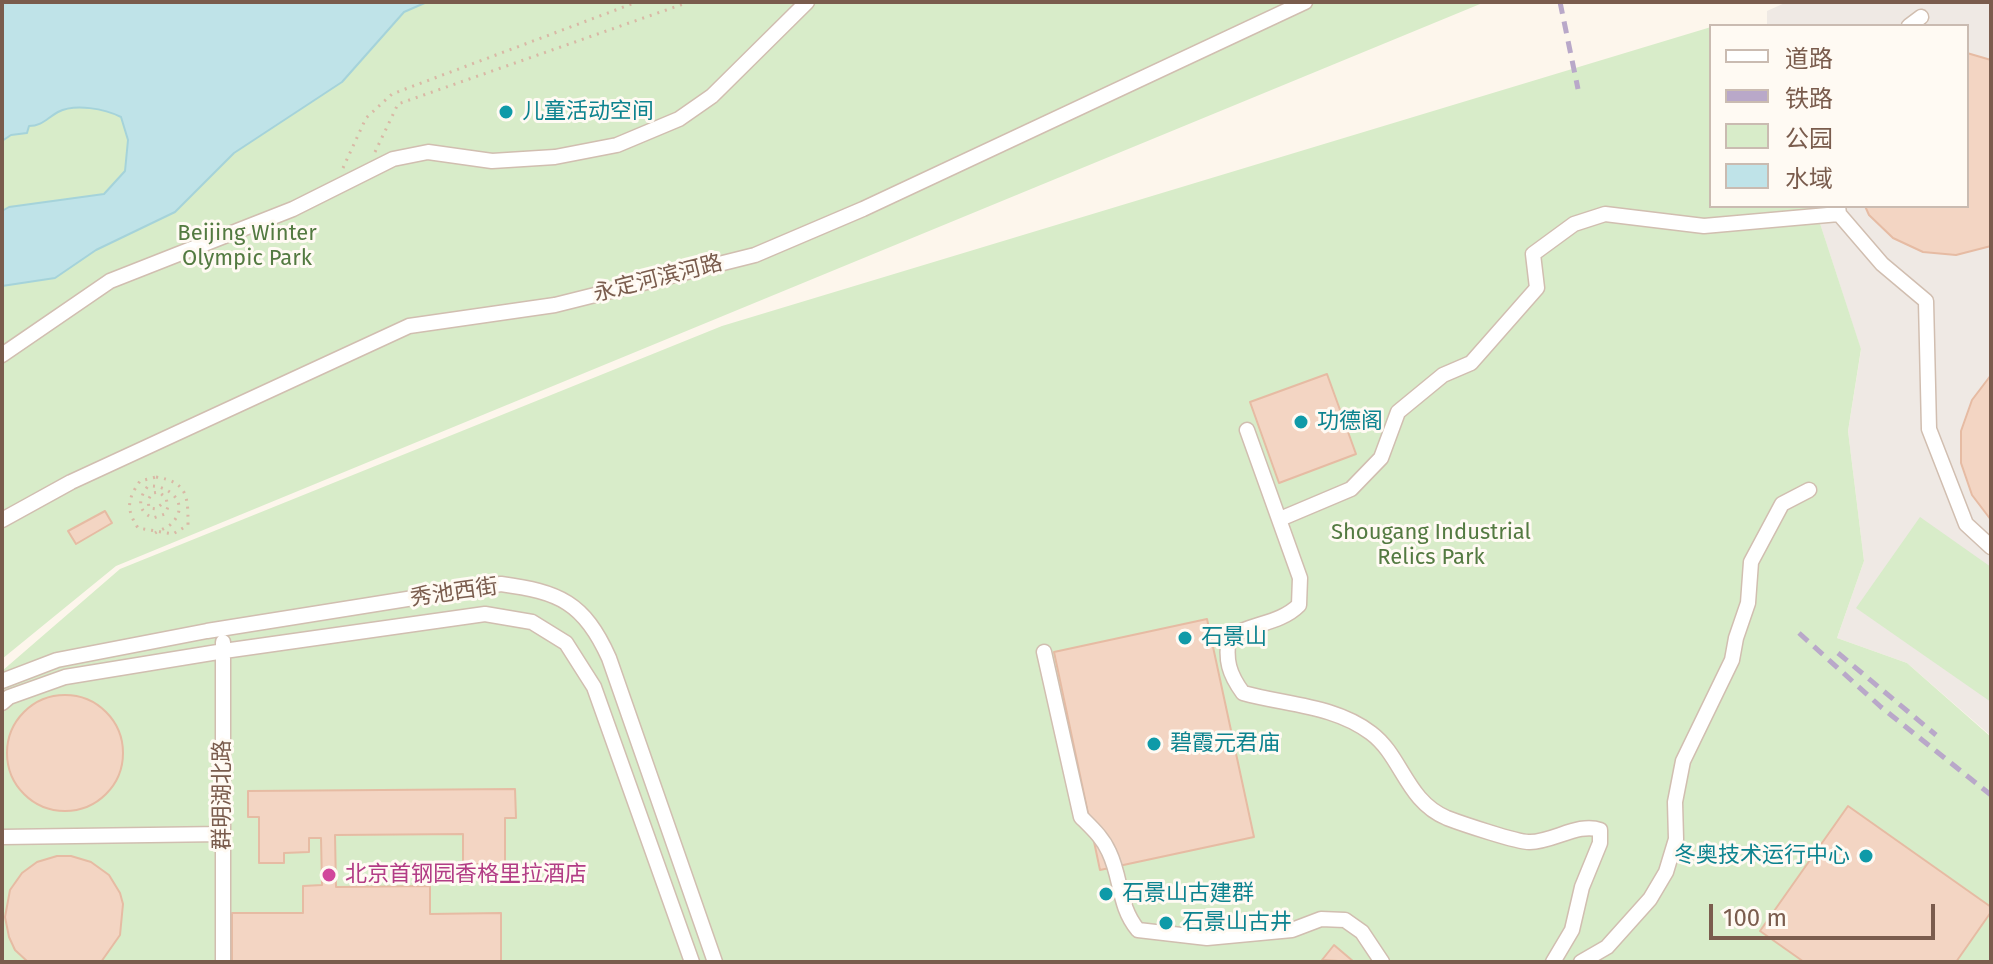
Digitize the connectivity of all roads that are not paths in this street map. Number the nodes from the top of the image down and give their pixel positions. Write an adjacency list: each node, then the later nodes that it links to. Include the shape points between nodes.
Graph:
1 (807, 2): 4 (street, via 712,96 679,119 617,145 555,157 492,161 428,152 393,159 293,209 110,281)
2 (1305, 2): 8 (street, 永定河滨河路, via 755,255 555,305 409,326 71,482)
3 (1839, 210): 7 (street, via 1704,226 1605,214 1574,224 1533,254 1537,288 1471,363 1443,375 1398,412 1381,458 1351,489); 9 (street, via 1882,264 1926,301 1929,429 1966,524)
4 (2, 355)
5 (1247, 430): 7 (street)
6 (1809, 490): 22 (street, via 1782,504 1751,562 1748,603 1732,660 1683,761 1675,802 1676,839 1666,872 1650,899 1607,947)
7 (1280, 519): 21 (street, via 1300,578 1299,605 1287,617 1229,637 1231,677 1243,693 1344,717 1373,734 1409,787 1446,818 1526,843 1590,826 1600,830 1572,930)
8 (2, 520)
9 (1991, 547)
10 (222, 629): 11 (street, 群明湖北路); 13 (street, 秀池西街, via 57,660); 19 (street, 秀池西街, via 501,584 538,589 570,604 597,630 609,658)
11 (224, 651): 14 (street, 秀池西街, via 65,677); 15 (street, 群明湖北路); 18 (street, 秀池西街, via 485,614 532,622 566,643 594,687)
12 (1044, 652): 20 (street, via 1081,817 1110,854 1127,917 1138,930 1207,938 1292,930 1321,919 1345,920 1362,932)
13 (2, 681)
14 (2, 703)
15 (223, 834): 16 (street); 17 (street, 群明湖北路)
16 (2, 837)
17 (223, 962)
18 (692, 962)
19 (715, 962)
20 (1382, 962)
21 (1553, 962)
22 (1581, 962)

